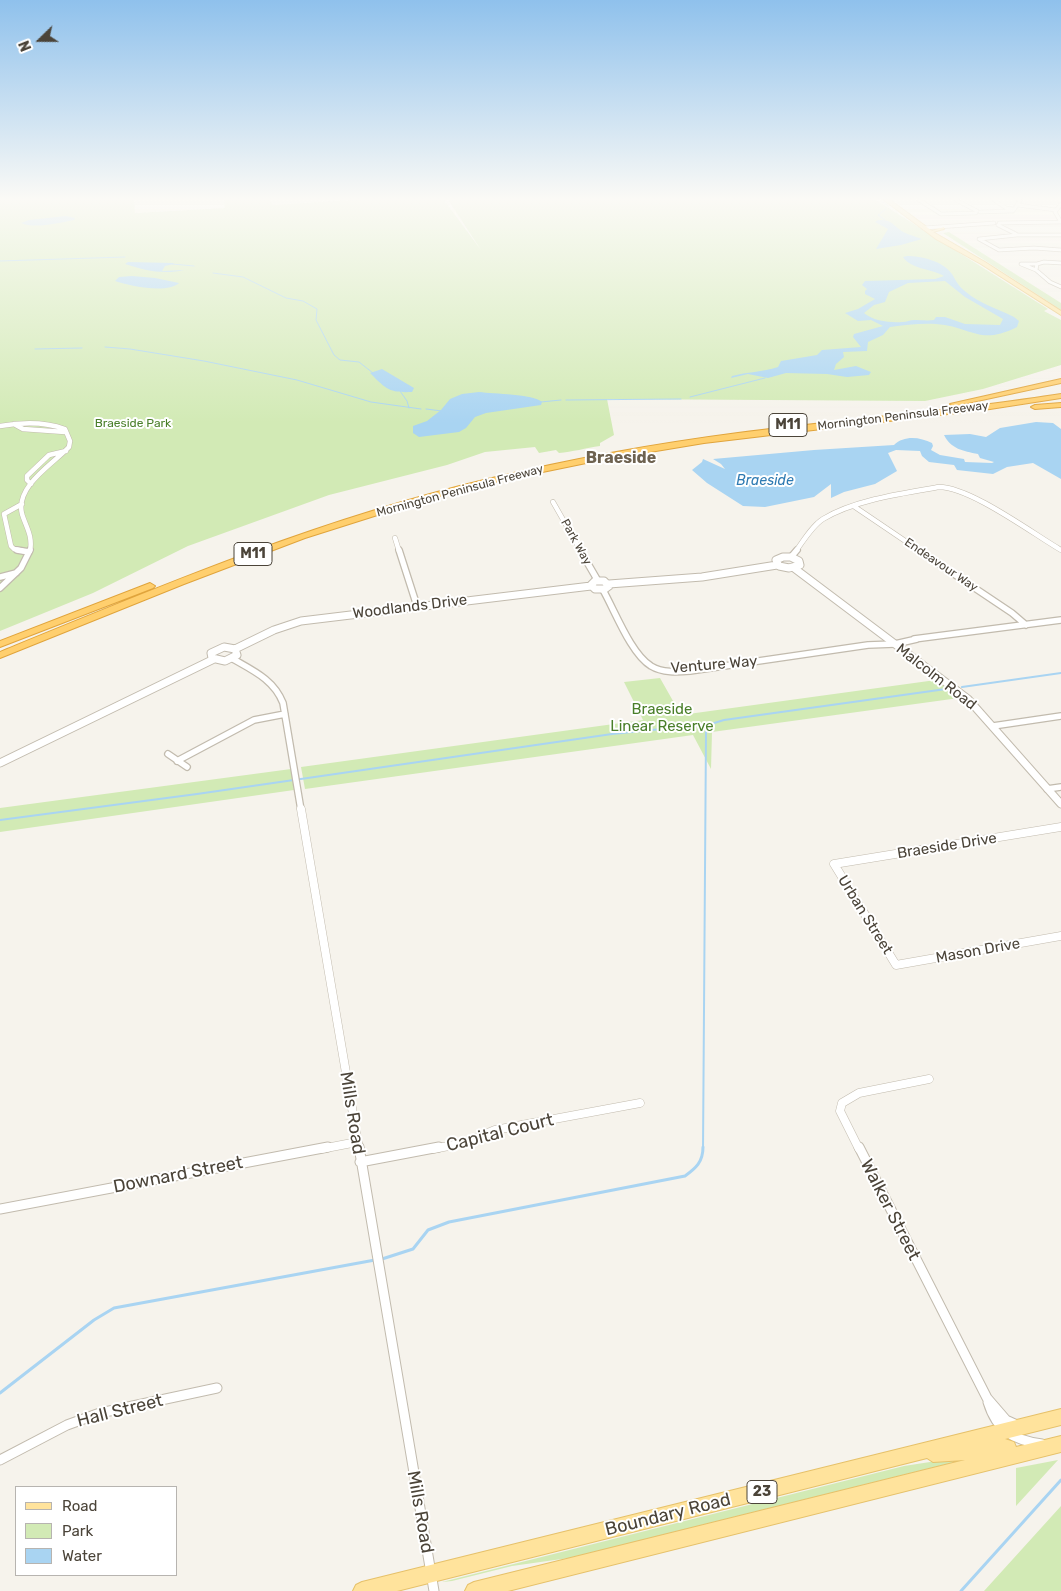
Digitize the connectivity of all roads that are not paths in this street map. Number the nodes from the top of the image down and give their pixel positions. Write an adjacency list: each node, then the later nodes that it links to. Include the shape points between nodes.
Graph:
1 (1000, 274): 4 (main road)
2 (1041, 274): 3 (street)
3 (1061, 287)
4 (1059, 312)
5 (1061, 381): 8 (highway)
6 (1061, 394): 8 (highway, Mornington Peninsula Freeway / M11)
7 (1061, 405): 8 (highway)
8 (923, 413): 11 (highway, Mornington Peninsula Freeway / M11, via 713,439)
9 (0, 426): 10 (street, via 56,425 65,429 70,441)
10 (66, 451): 12 (street); 12 (street, via 49,456 27,476)
11 (515, 473): 20 (highway, Mornington Peninsula Freeway / M11, via 365,509); 37 (highway, Mornington Peninsula Freeway / M11, via 360,517 270,548)
12 (31, 484): 14 (street, via 23,495)
13 (553, 502): 25 (street, Park Way)
14 (22, 504): 18 (street, via 23,520 31,541); 18 (street, via 4,514 11,546)
15 (854, 506): 17 (street, via 929,488 949,487 967,493); 19 (street, via 823,519); 32 (street, Endeavour Way)
16 (395, 538): 30 (street)
17 (1061, 550)
18 (29, 552): 23 (street)
19 (791, 557): 21 (street, via 778,558); 22 (street, via 800,563)
20 (212, 562): 34 (highway); 35 (highway, Mornington Peninsula Freeway / M11)
21 (777, 565): 22 (street); 26 (street, via 685,579)
22 (794, 568): 33 (street, Malcolm Road)
23 (17, 573): 24 (street); 28 (street)
24 (0, 577)
25 (598, 581): 26 (street); 27 (street)
26 (609, 584): 29 (street)
27 (591, 586): 29 (street); 30 (street, Woodlands Drive)
28 (0, 588)
29 (603, 590): 33 (street, Venture Way, via 640,656 652,666 668,671 690,671)
30 (417, 606): 36 (street, Woodlands Drive, via 301,621)
31 (1061, 620): 32 (street, Venture Way)
32 (1026, 625): 33 (street, Venture Way)
33 (893, 642): 42 (street, Malcolm Road, via 963,694)
34 (0, 644)
35 (0, 649)
36 (235, 649): 38 (street, Woodlands Drive, via 216,649 211,653); 39 (street, via 238,652)
37 (0, 656)
38 (214, 659): 39 (street); 45 (street)
39 (234, 659): 40 (street, Mills Road, via 271,681 280,692)
40 (285, 714): 44 (street, via 254,720); 56 (street, Mills Road)
41 (1061, 716): 42 (street)
42 (993, 726): 48 (street, Malcolm Road)
43 (168, 754): 44 (street)
44 (177, 761): 46 (street)
45 (0, 763)
46 (187, 767)
47 (1061, 787): 48 (street)
48 (1048, 789): 49 (street, Malcolm Road)
49 (1061, 804)
50 (1061, 827): 51 (street, Braeside Drive)
51 (834, 864): 53 (street, Urban Street)
52 (1061, 936): 53 (street, Mason Drive)
53 (896, 965)
54 (929, 1080): 60 (street, Walker Street, via 854,1095 842,1103 840,1111)
55 (640, 1103): 57 (street, Capital Court, via 495,1130 464,1143)
56 (357, 1142): 57 (street, Mills Road); 58 (street, Downard Street)
57 (360, 1162): 68 (street, Mills Road)
58 (0, 1209)
59 (217, 1388): 67 (street, Hall Street, via 100,1413 67,1425)
60 (988, 1398): 62 (street, Walker Street, via 1006,1420); 63 (street, Walker Street, via 993,1417)
61 (1061, 1418): 62 (main road, Boundary Road / 23)
62 (1025, 1426): 63 (main road, Boundary Road / 23)
63 (1004, 1432): 64 (street, via 1027,1442); 65 (main road, Boundary Road / 23)
64 (1059, 1444): 66 (main road, Boundary Road / 23)
65 (917, 1454): 66 (main road, via 966,1452 1002,1445 1008,1448); 68 (main road, Boundary Road / 23)
66 (1011, 1456): 71 (main road, Boundary Road / 23)
67 (0, 1460)
68 (431, 1574): 69 (main road, Boundary Road / 23); 70 (street, Mills Road)
69 (362, 1591)
70 (434, 1591)
71 (474, 1591)

